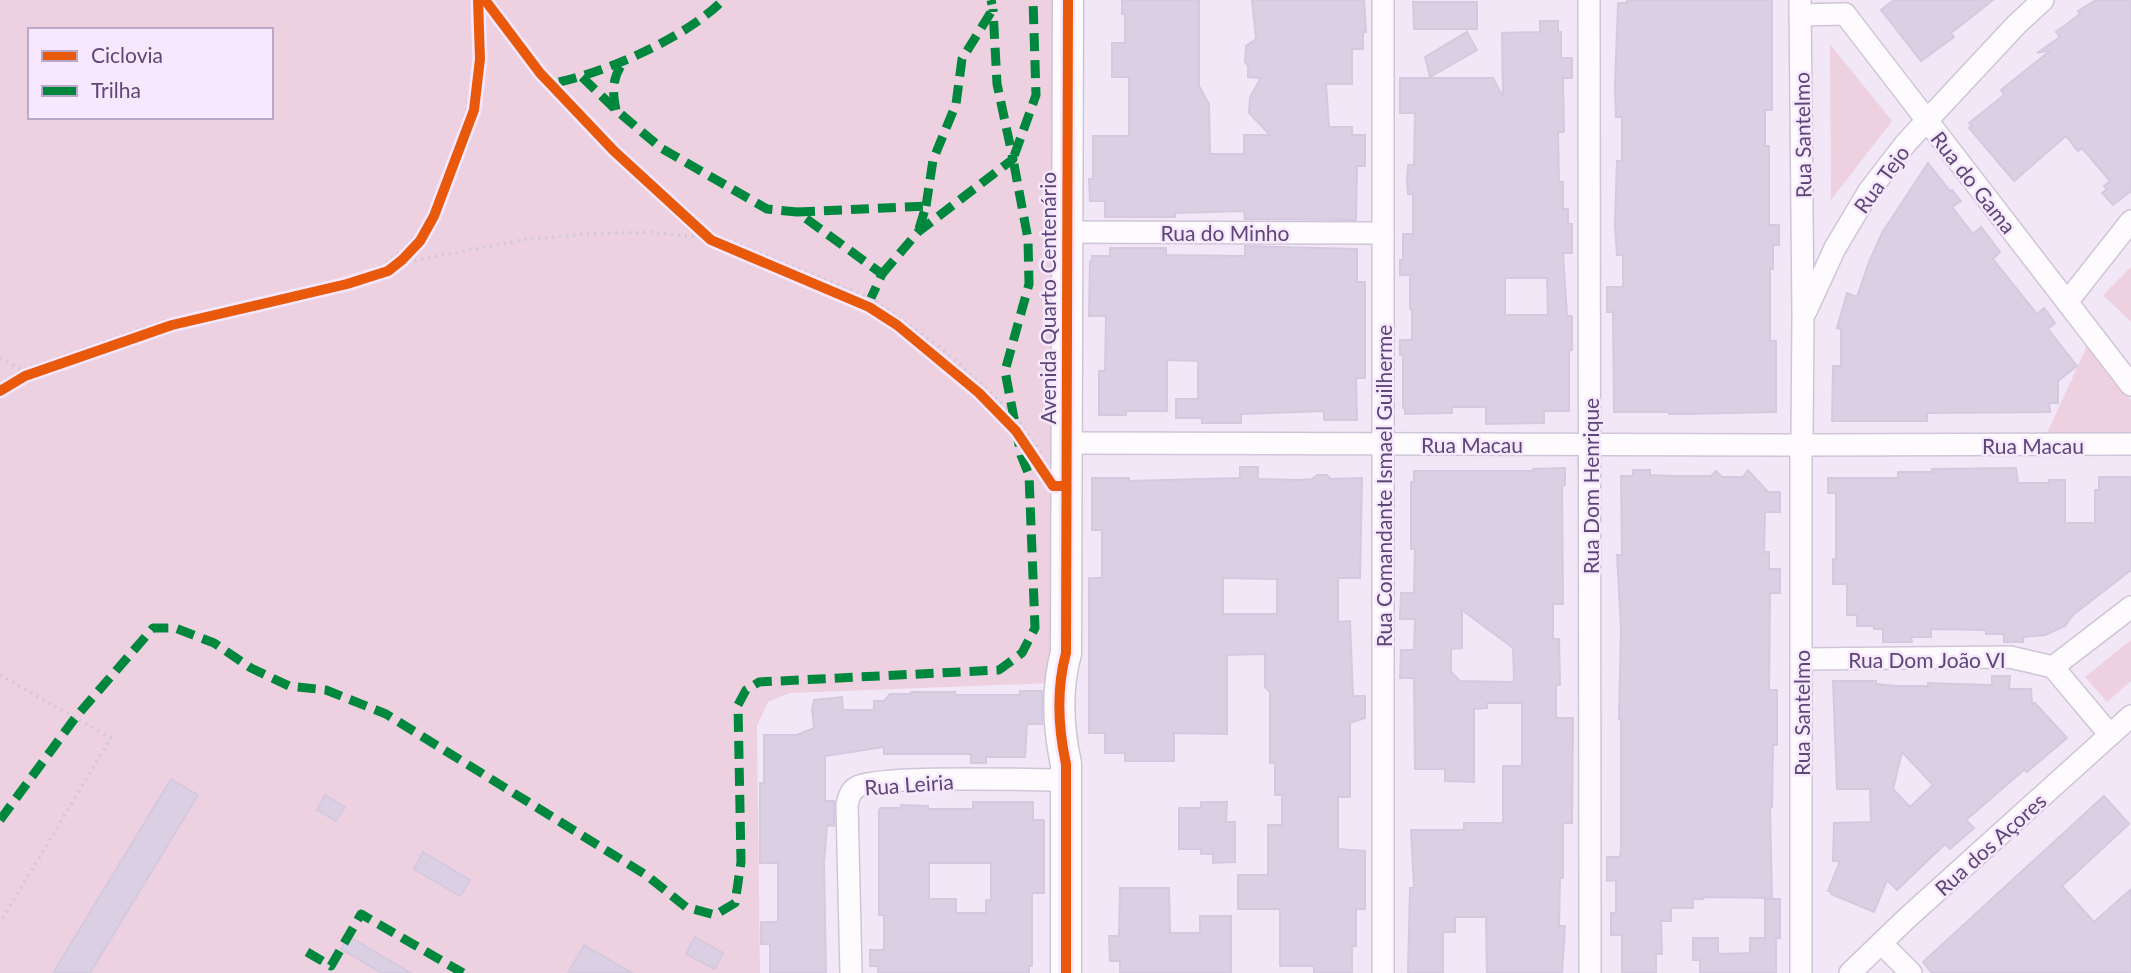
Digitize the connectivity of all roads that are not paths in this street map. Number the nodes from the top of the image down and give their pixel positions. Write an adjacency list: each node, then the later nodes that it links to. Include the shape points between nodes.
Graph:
1 (1068, 0): 9 (street, Avenida Quarto Centenário)
2 (1383, 0): 10 (street, Rua Comandante Ismael Guilherme)
3 (1588, 0): 15 (street, Rua Dom Henrique)
4 (2043, 0): 7 (street, Rua Tejo)
5 (1800, 7): 6 (street, Rua do Gama); 12 (street, Rua Santelmo)
6 (1845, 7): 7 (street, Rua do Gama)
7 (1926, 121): 11 (street, Rua do Gama); 12 (street, Rua Tejo, via 1869,191 1835,248)
8 (2131, 221): 11 (street)
9 (1066, 232): 10 (street, Rua do Minho); 14 (street, Avenida Quarto Centenário)
10 (1383, 233): 17 (street, Rua Comandante Ismael Guilherme)
11 (2067, 302): 13 (street, Rua do Gama)
12 (1804, 316): 18 (street, Rua Santelmo)
13 (2131, 385)
14 (1065, 443): 17 (street, Rua Macau); 24 (street, Avenida Quarto Centenário, via 1066,653 1060,676 1059,723)
15 (1590, 444): 17 (street, Rua Macau); 18 (street, Rua Macau); 29 (street, Rua Dom Henrique)
16 (2131, 444): 18 (street, Rua Macau)
17 (1384, 445): 28 (street, Rua Comandante Ismael Guilherme)
18 (1802, 445): 20 (street, Rua Santelmo)
19 (2131, 607): 21 (street)
20 (1801, 659): 21 (street, Rua Dom João VI, via 2010,657); 30 (street, Rua Santelmo)
21 (2053, 667): 23 (street)
22 (2131, 716): 23 (street, Rua dos Açores)
23 (2110, 735): 25 (street, Rua dos Açores)
24 (1066, 772): 26 (street, Rua Leiria, via 855,787 847,805); 27 (street, Avenida Quarto Centenário)
25 (1881, 943): 31 (street, Rua dos Açores); 32 (street)
26 (851, 973)
27 (1066, 973)
28 (1383, 973)
29 (1590, 973)
30 (1801, 973)
31 (1850, 973)
32 (1910, 973)

